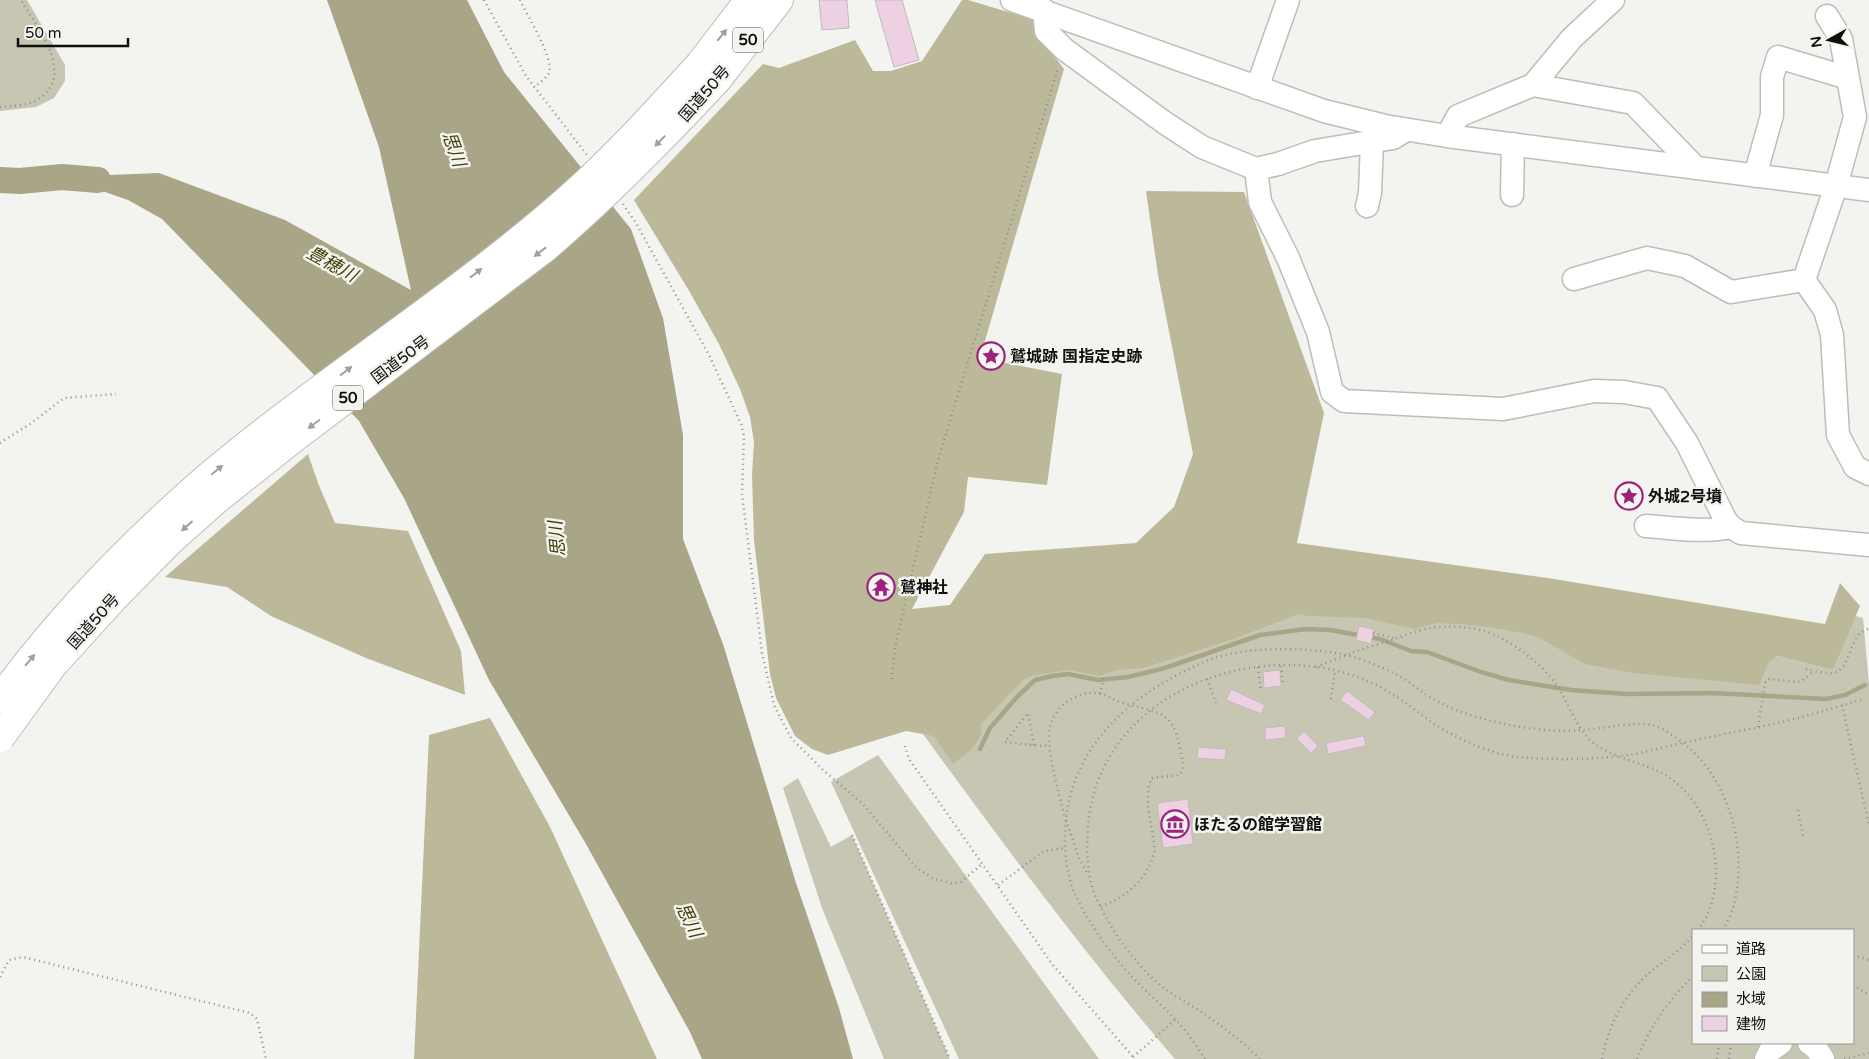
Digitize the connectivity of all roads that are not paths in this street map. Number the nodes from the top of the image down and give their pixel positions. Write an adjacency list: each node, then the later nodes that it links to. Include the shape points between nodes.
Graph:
1 (749, 0): 8 (highway, 国道50号 / 50, one-way to 1)
2 (779, 0): 8 (highway, 国道50号 / 50)
3 (1012, 0): 6 (street)
4 (1288, 0): 11 (street)
5 (1613, 0): 10 (street, via 1572,38)
6 (1044, 10): 11 (street); 17 (street, via 1046,31 1064,49 1202,147)
7 (1828, 16): 9 (street, via 1840,39)
8 (708, 72): 29 (highway, 国道50号 / 50, one-way to 8, bridge, via 68,614 157,522 261,435 440,301 567,200 627,142); 30 (highway, 国道50号 / 50, one-way to 30, bridge, via 643,158 580,218 461,313 294,438 171,540 53,664)
9 (1848, 78): 18 (street, via 1778,57 1772,77 1772,115); 19 (street, via 1855,117)
10 (1533, 85): 13 (street, via 1458,116); 16 (street, via 1633,103)
11 (1257, 88): 12 (street, via 1324,111)
12 (1406, 130): 13 (street); 14 (street, via 1393,138)
13 (1447, 136): 15 (street)
14 (1372, 142): 17 (street, via 1315,151); 22 (street)
15 (1513, 144): 16 (street); 21 (street)
16 (1696, 168): 18 (street)
17 (1256, 169): 27 (street, via 1260,202 1288,258 1318,332 1332,392 1344,401 1503,409 1594,391 1657,398 1688,443)
18 (1754, 176): 19 (street)
19 (1836, 186): 20 (street); 24 (street)
20 (1869, 190)
21 (1512, 195)
22 (1367, 206)
23 (1574, 279): 24 (street, via 1648,258 1685,266 1731,292)
24 (1804, 280): 25 (street, via 1825,310 1832,335 1838,434 1855,467)
25 (1869, 474)
26 (1646, 526): 27 (street)
27 (1731, 528): 28 (street, via 1741,533)
28 (1869, 544)
29 (0, 699)
30 (0, 738)
31 (1780, 1044): 33 (street)
32 (1810, 1044): 34 (street)
33 (1766, 1059)
34 (1823, 1059)

